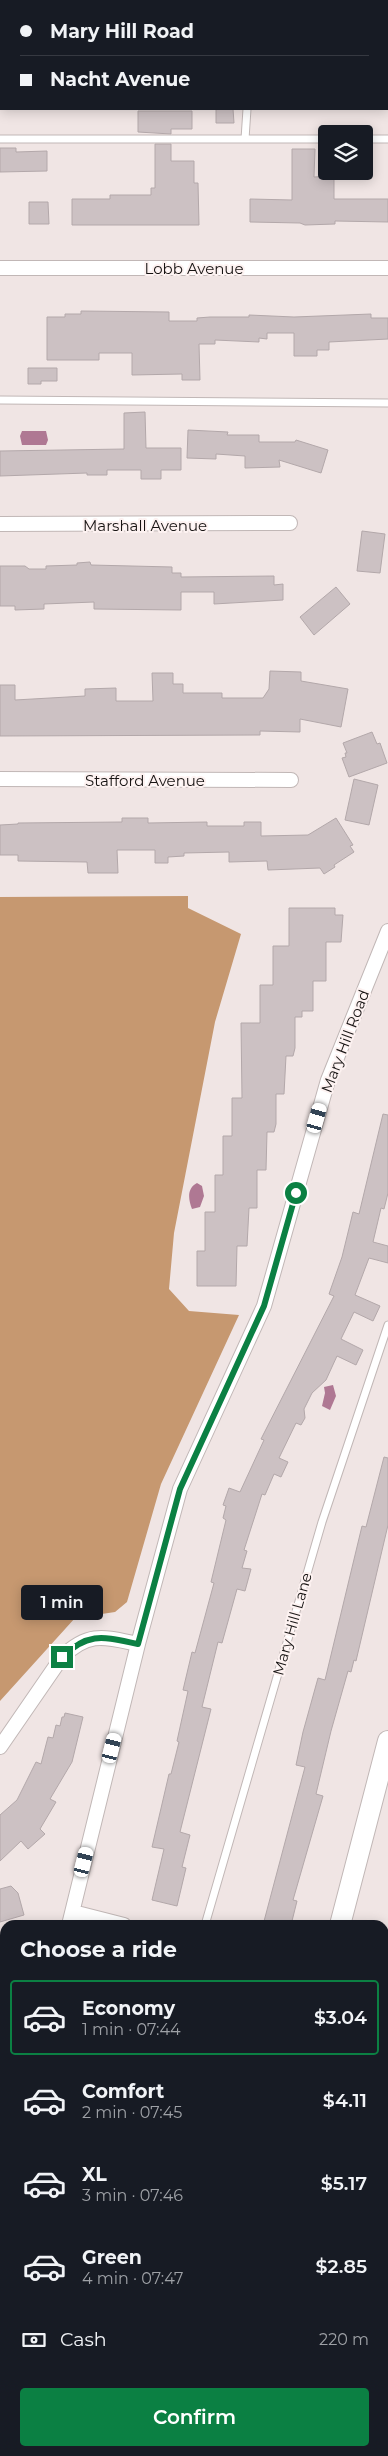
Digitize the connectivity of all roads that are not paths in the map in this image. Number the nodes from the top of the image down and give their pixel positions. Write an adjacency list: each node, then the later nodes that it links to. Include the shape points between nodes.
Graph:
1 (247, 110): 3 (lane)
2 (0, 139): 3 (lane)
3 (245, 139): 4 (lane)
4 (318, 139)
5 (373, 139): 6 (lane)
6 (388, 139)
7 (0, 268): 8 (street, Lobb Avenue)
8 (388, 268)
9 (0, 400): 10 (lane)
10 (388, 403)
11 (290, 523): 12 (street, Marshall Avenue)
12 (0, 524)
13 (0, 779): 14 (street, Stafford Avenue)
14 (291, 780)
15 (388, 931): 17 (street, Mary Hill Road, via 328,1080 264,1306 180,1489)
16 (388, 1325): 22 (lane, Mary Hill Lane, via 322,1522)
17 (138, 1644): 19 (street, via 96,1637 73,1646); 20 (street, Mary Hill Road)
18 (388, 1741): 23 (street)
19 (0, 1747)
20 (70, 1918): 21 (street)
21 (85, 1920)
22 (206, 1920)
23 (341, 1920)

